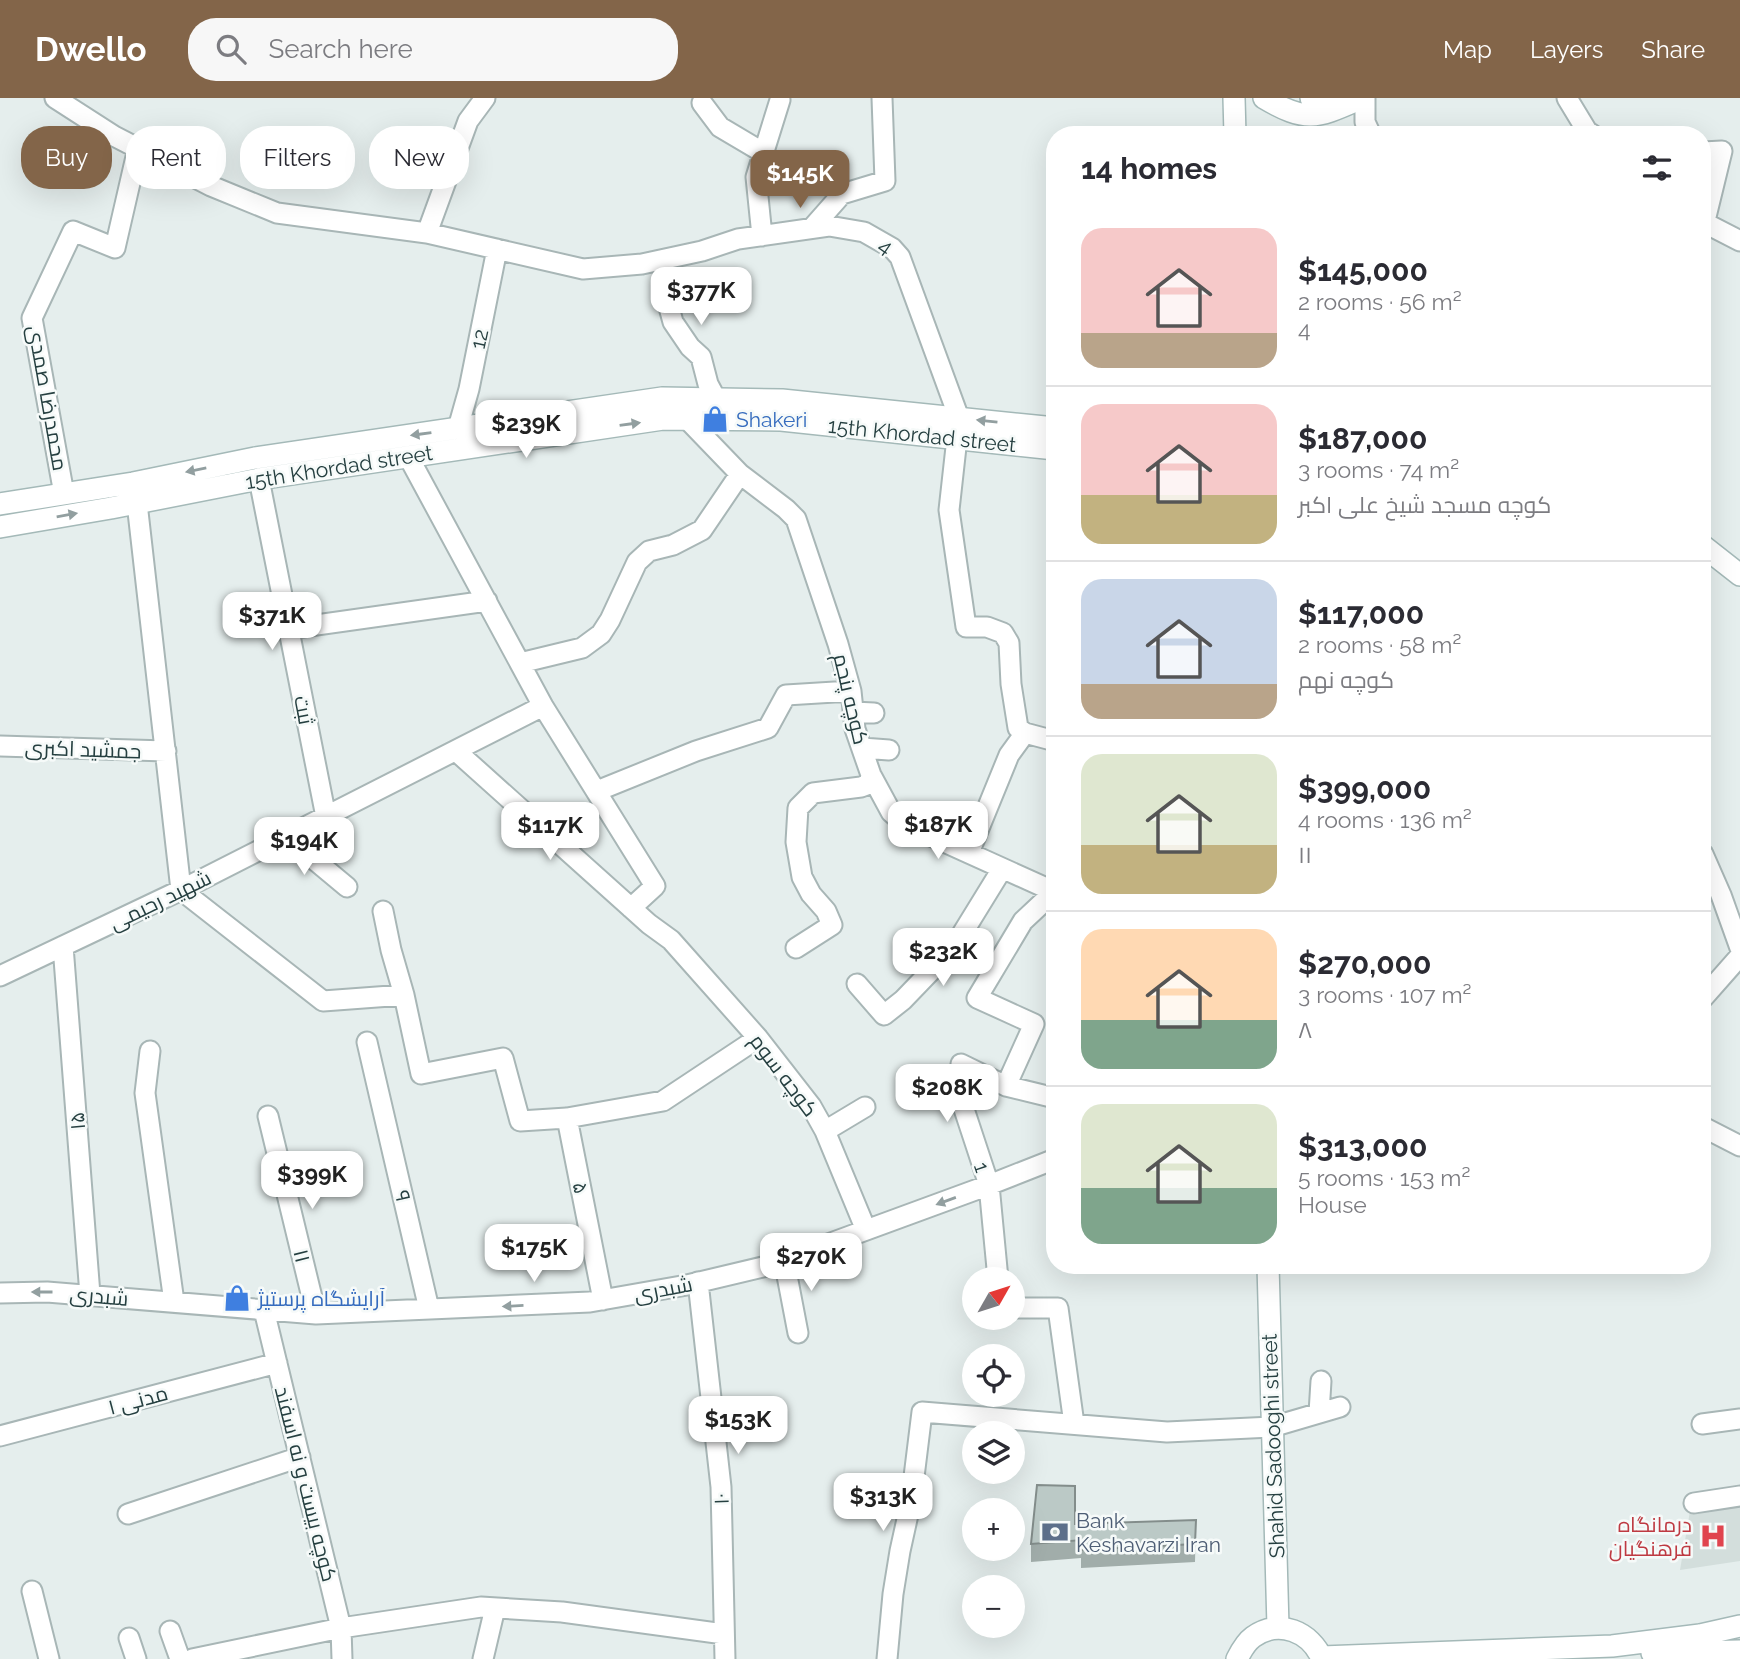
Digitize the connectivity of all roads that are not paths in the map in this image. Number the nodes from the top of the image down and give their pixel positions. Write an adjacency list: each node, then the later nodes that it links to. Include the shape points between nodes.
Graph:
1 (55, 98): 15 (street, 4)
2 (485, 98): 23 (street, via 468,121)
3 (882, 98): 21 (street, via 885,181 842,194)
4 (1234, 98): 12 (main road)
5 (1264, 98): 8 (main road, via 1304,116 1326,114)
6 (1311, 98): 7 (main road)
7 (1343, 98)
8 (1364, 98): 13 (street)
9 (1567, 98): 14 (street)
10 (780, 100): 17 (street)
11 (702, 103): 17 (street, via 720,127)
12 (1235, 126)
13 (1367, 126)
14 (1584, 126)
15 (126, 142)
16 (1711, 152): 20 (street, via 1722,151)
17 (764, 153): 24 (street, via 756,177)
18 (129, 189): 37 (street, محمدرضا صمدی, via 115,248 73,230 32,318)
19 (218, 189): 23 (street, 4, via 277,213)
20 (1711, 197)
21 (812, 229): 24 (street, 4); 31 (street, 4, via 829,226 864,232 900,257)
22 (1711, 229): 25 (street)
23 (427, 233): 26 (street, 4)
24 (762, 236): 27 (street, 4)
25 (1740, 241)
26 (498, 249): 27 (street, 4, via 583,269); 30 (street, 12)
27 (667, 259): 28 (street, via 667,300 673,322 701,357)
28 (716, 399): 30 (main road, 15th Khordad street, via 662,398); 31 (main road, 15th Khordad street, via 782,400)
29 (687, 419): 31 (main road, 15th Khordad street); 34 (main road, 15th Khordad street, one-way to 29); 35 (street, کوچه پنجم)
30 (458, 428): 37 (main road, 15th Khordad street, one-way to 37, via 255,458)
31 (958, 428): 32 (main road, 15th Khordad street, one-way to 31); 33 (main road, 15th Khordad street); 52 (street, via 949,510 966,627 987,627 1003,633 1009,643 1018,728)
32 (1046, 428)
33 (1046, 447)
34 (408, 456): 36 (main road, 15th Khordad street); 45 (street)
35 (740, 474): 47 (street, via 702,530 649,551 638,562 601,634 582,648); 48 (street, کوچه پنجم, via 796,519)
36 (259, 478): 38 (main road, 15th Khordad street); 46 (street, ثبت)
37 (64, 494): 39 (main road, 15th Khordad street)
38 (137, 503): 40 (main road, 15th Khordad street, one-way to 38); 57 (street)
39 (0, 504)
40 (0, 527)
41 (1711, 536): 43 (main road)
42 (1711, 552): 44 (main road)
43 (1740, 558)
44 (1740, 575)
45 (487, 601): 46 (street); 47 (street)
46 (288, 629): 61 (street, ثبت)
47 (520, 663): 49 (street)
48 (851, 691): 50 (street, کوچه پنجم); 60 (street, via 786,695 768,727)
49 (543, 706): 58 (street, شهید رحیمی); 60 (street)
50 (853, 712): 51 (street); 55 (street, کوچه پنجم)
51 (874, 713)
52 (1025, 733): 53 (street); 63 (street, via 1009,755)
53 (1046, 739)
54 (0, 746): 57 (street, جمشید اکبری)
55 (862, 748): 56 (street); 59 (street, کوچه پنجم)
56 (890, 750)
57 (166, 751): 68 (street)
58 (456, 751): 61 (street, شهید رحیمی); 70 (street, کوچه سوم)
59 (871, 775): 63 (street, کوچه پنجم, via 899,819); 73 (street, via 869,784 861,787 813,793 798,808 796,842 802,877 832,925)
60 (597, 791): 70 (street, via 655,886)
61 (326, 817): 62 (street, شهید رحیمی)
62 (287, 837): 66 (street); 68 (street, شهید رحیمی)
63 (969, 853): 64 (street, کوچه پنجم)
64 (1002, 869): 67 (street, کوچه پنجم); 77 (street, via 954,947 904,1000 884,1014)
65 (1711, 872): 74 (street)
66 (347, 887)
67 (1046, 888)
68 (181, 890): 72 (street, شهید رحیمی); 79 (street, via 323,1001)
69 (1046, 900): 85 (street, via 1023,920 978,998 1034,1024)
70 (631, 908): 80 (street, کوچه سوم, via 671,940)
71 (383, 911): 79 (street)
72 (63, 946): 76 (street, شهید رحیمی); 101 (street, ۱۵)
73 (796, 948)
74 (1740, 948)
75 (1740, 956): 78 (street)
76 (0, 976)
77 (857, 984)
78 (1711, 989)
79 (404, 995): 89 (street, via 421,1074 503,1058 520,1121)
80 (758, 1038): 89 (street, via 663,1101); 90 (street, کوچه سوم)
81 (367, 1042): 105 (street, ۹)
82 (150, 1051): 103 (street, via 145,1093)
83 (961, 1064): 84 (street)
84 (984, 1076): 85 (street); 94 (street, 1, via 962,1103)
85 (1006, 1086): 86 (street)
86 (1046, 1096)
87 (865, 1107): 90 (street)
88 (268, 1116): 107 (street, ۱۱)
89 (567, 1118): 102 (street, ۵)
90 (825, 1131): 95 (street, کوچه سوم)
91 (1711, 1131): 92 (street)
92 (1740, 1146)
93 (1046, 1163): 94 (street, شبدری)
94 (989, 1185): 95 (street, شبدری, one-way to 95); 97 (street)
95 (866, 1230): 96 (street, شبدری)
96 (784, 1260): 99 (street, شبدری); 108 (street)
97 (997, 1267)
98 (1268, 1274): 116 (main road, Shahid Sadooghi street)
99 (698, 1282): 102 (street, شبدری); 128 (street, ۱۰, via 721,1487)
100 (0, 1293): 101 (street, شبدری, one-way to 100)
101 (90, 1296): 103 (street, شبدری)
102 (603, 1300): 105 (street, شبدری, one-way to 105)
103 (174, 1303): 106 (street, شبدری)
104 (1026, 1308): 114 (street, via 1058,1308)
105 (429, 1309): 107 (street, شبدری)
106 (264, 1310): 107 (street, شبدری); 109 (street, کوچه بیست و نه اسفند)
107 (316, 1314)
108 (798, 1333)
109 (277, 1363): 117 (street, مدنی ۱); 118 (street, کوچه بیست و نه اسفند)
110 (1321, 1381): 112 (street)
111 (1340, 1407): 112 (street)
112 (1319, 1413): 116 (street)
113 (1740, 1419): 115 (street)
114 (1074, 1424): 116 (street, via 1167,1432); 140 (street, via 922,1412)
115 (1702, 1424)
116 (1272, 1427): 125 (main road, Shahid Sadooghi street)
117 (0, 1436)
118 (300, 1457): 121 (street); 126 (street, کوچه بیست و نه اسفند)
119 (1740, 1496): 120 (street)
120 (1694, 1503)
121 (128, 1514)
122 (32, 1591): 133 (street)
123 (495, 1608): 126 (street); 128 (street, via 562,1612); 138 (street)
124 (1740, 1626): 132 (main road, via 1612,1646)
125 (1278, 1627): 132 (main road, via 1305,1636); 141 (main road, via 1252,1637)
126 (341, 1628): 136 (street); 137 (street, کوچه بیست و نه اسفند)
127 (170, 1631): 135 (street)
128 (724, 1634): 139 (street, ۱۰)
129 (129, 1638): 134 (street)
130 (1740, 1651): 131 (main road)
131 (1673, 1656): 142 (main road)
132 (1322, 1658)
133 (49, 1659)
134 (136, 1659)
135 (180, 1659)
136 (192, 1659)
137 (342, 1659)
138 (482, 1659)
139 (725, 1659)
140 (887, 1659)
141 (1237, 1659)
142 (1563, 1659)

